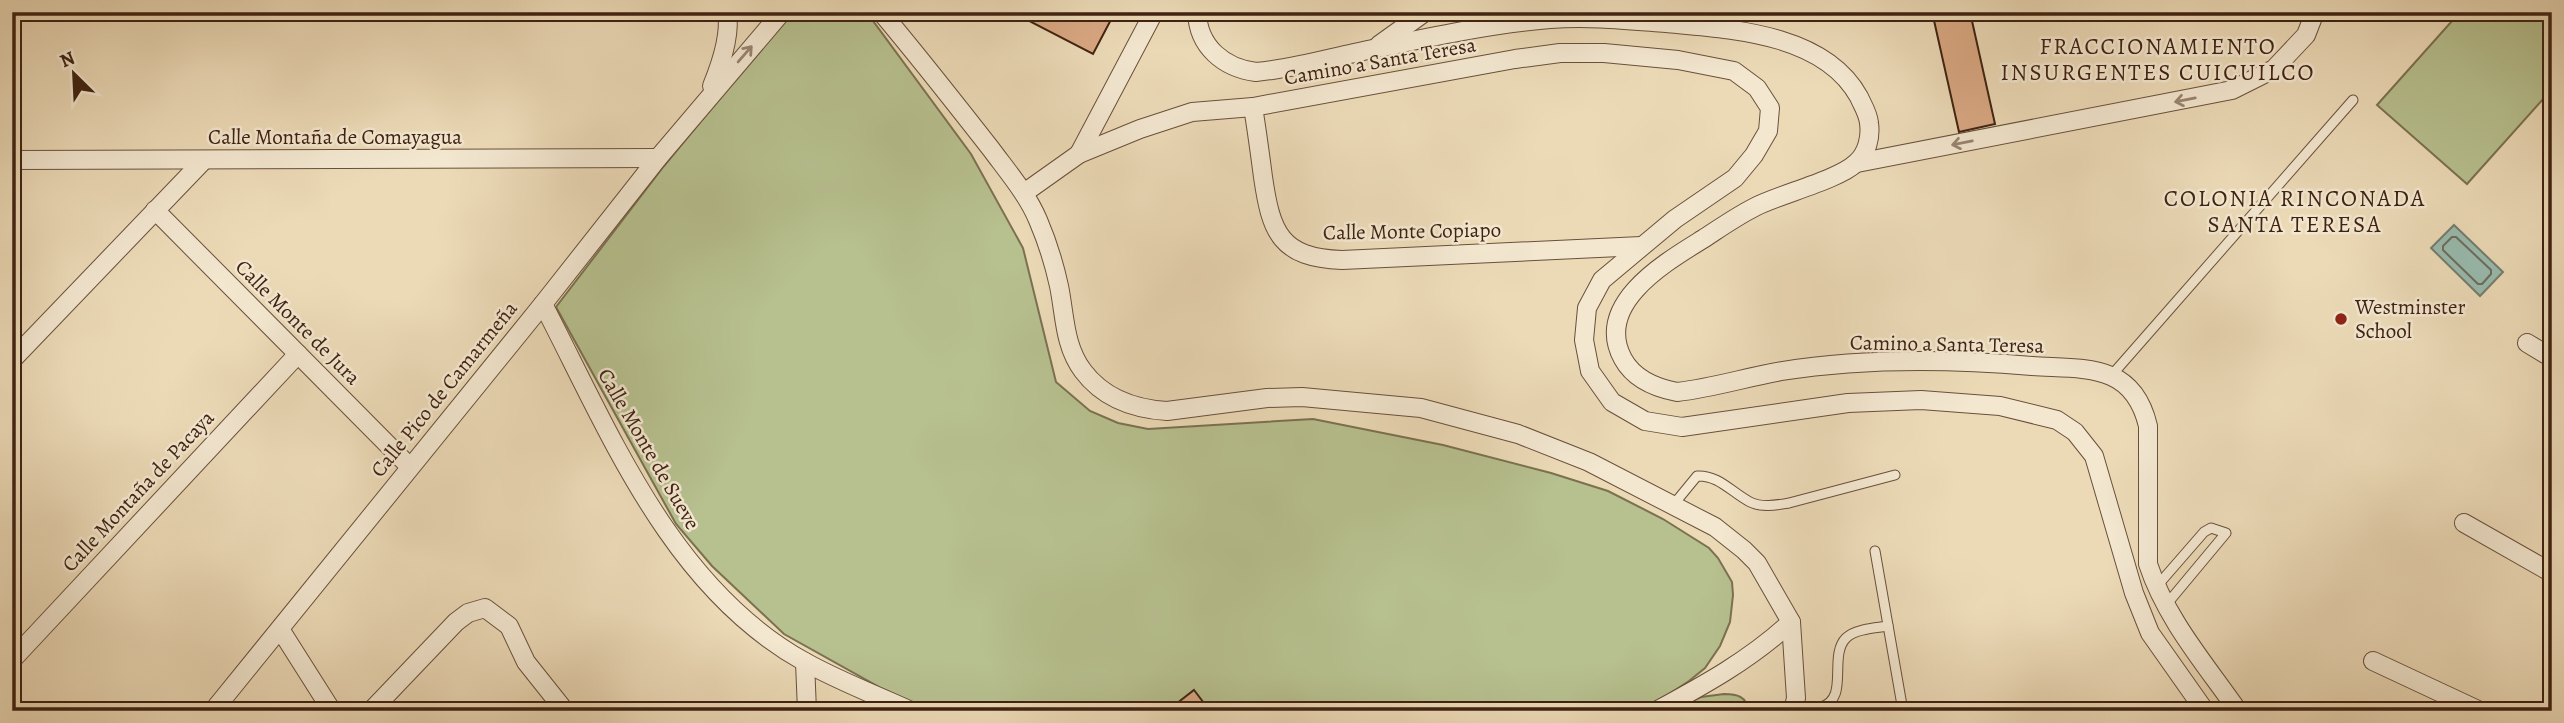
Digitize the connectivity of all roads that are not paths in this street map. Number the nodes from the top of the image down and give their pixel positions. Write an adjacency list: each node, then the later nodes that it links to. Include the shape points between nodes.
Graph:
1 (727, 12): 9 (street, Calle Pico de Camarmeña, via 724,48)
2 (782, 12): 9 (street, Calle Pico de Camarmeña, one-way to 2)
3 (881, 12): 17 (street)
4 (1154, 12): 12 (street, Camino a Santa Teresa)
5 (1197, 12): 8 (street, Camino a Santa Teresa, via 1200,31 1213,53 1244,71 1268,71)
6 (1425, 12): 8 (street)
7 (2315, 12): 16 (street, one-way to 16, via 2306,35 2274,69 2232,90)
8 (1373, 49): 16 (street, Camino a Santa Teresa, via 1523,22 1577,18 1734,30 1775,38 1811,53 1843,75 1855,91 1870,125 1868,143)
9 (709, 96): 13 (street, Calle Pico de Camarmeña)
10 (2353, 100): 25 (lane)
11 (1253, 107): 12 (street, Camino a Santa Teresa, via 1192,112); 19 (street, Calle Monte Copiapo, via 1271,221 1284,240 1304,253 1342,260); 19 (street, Camino a Santa Teresa, via 1560,53 1678,60 1734,71 1757,88 1770,108 1768,131 1735,177)
12 (1079, 154): 17 (street, Camino a Santa Teresa)
13 (658, 158): 15 (street, Calle Montaña de Comayagua); 20 (street, Calle Pico de Camarmeña)
14 (12, 160): 15 (street, Calle Montaña de Comayagua)
15 (203, 161): 18 (street)
16 (1857, 163): 25 (street, Camino a Santa Teresa, via 1753,207 1635,289 1617,323 1618,347 1629,369 1662,389 1677,392 1783,371 1877,362 1996,363)
17 (1024, 193): 28 (street, via 1051,252 1075,358 1090,379 1123,403 1167,411 1302,397 1421,408 1518,434 1589,462)
18 (155, 210): 22 (street, Calle Monte de Jura); 24 (street)
19 (1642, 246): 49 (street, Camino a Santa Teresa, via 1602,280 1587,308 1584,341 1590,371 1612,402 1645,421 1682,427 1848,403 1921,400 2000,406 2057,420 2075,432 2094,456 2150,633)
20 (543, 304): 26 (street, Calle Pico de Camarmeña); 39 (street, Calle Monte de Sueve, via 665,531 723,598)
21 (2527, 343): 23 (street)
22 (298, 354): 26 (street, Calle Monte de Jura); 37 (street, Calle Montaña de Pacaya)
23 (2552, 358)
24 (12, 360)
25 (2111, 376): 32 (street, via 2133,393 2148,426 2148,565)
26 (410, 467): 36 (street, Calle Pico de Camarmeña)
27 (1895, 475): 28 (lane, via 1771,506 1752,503 1711,475 1697,476)
28 (1674, 504): 34 (street, via 1744,550)
29 (2464, 523): 31 (street)
30 (1875, 551): 35 (lane)
31 (2552, 573)
32 (2156, 587): 33 (street); 33 (lane, via 2204,532 2211,528 2226,533)
33 (2166, 605): 50 (street)
34 (1791, 622): 40 (street, via 1796,698); 47 (street, via 1730,670)
35 (1888, 626): 40 (lane, via 1846,638 1840,648 1836,694 1830,702); 48 (lane)
36 (280, 629): 41 (street, Calle Pico de Camarmeña); 42 (street)
37 (12, 660)
38 (2373, 661): 51 (street)
39 (805, 662): 45 (street); 46 (street, Calle Monte de Sueve)
40 (1792, 709)
41 (213, 711)
42 (332, 711)
43 (371, 711): 44 (street, via 456,622 485,608 509,626 526,662)
44 (565, 711)
45 (807, 711)
46 (911, 711)
47 (1656, 711)
48 (1903, 711)
49 (2205, 711)
50 (2238, 711)
51 (2480, 711)

